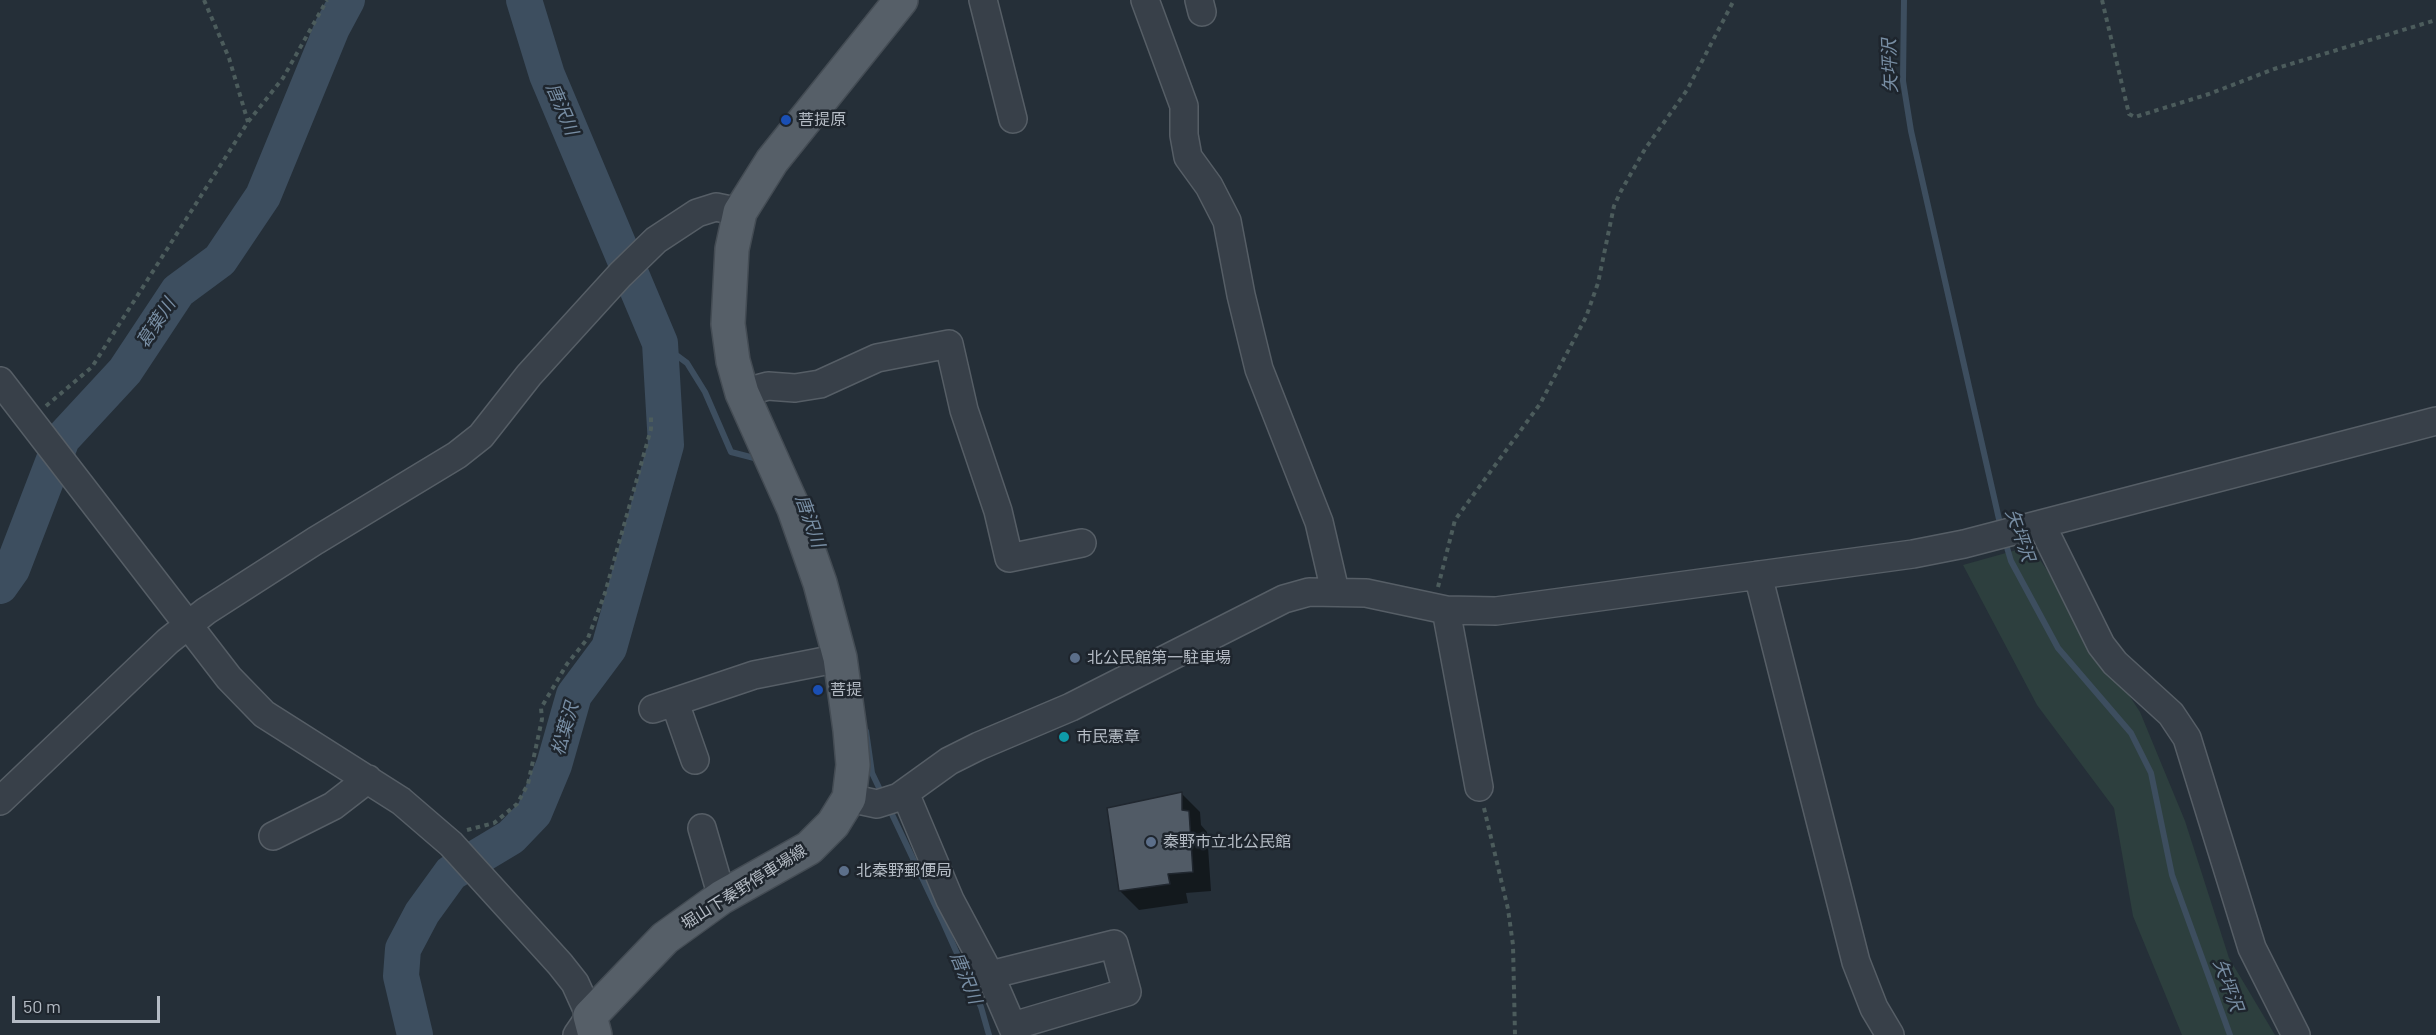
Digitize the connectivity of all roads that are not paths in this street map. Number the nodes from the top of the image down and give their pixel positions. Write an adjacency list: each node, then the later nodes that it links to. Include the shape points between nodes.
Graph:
1 (901, 0): 5 (main road, 堀山下秦野停車場線, via 772,161)
2 (983, 0): 4 (street)
3 (1145, 0): 12 (street, via 1184,106 1188,157 1227,221 1259,369 1319,522)
4 (1013, 118)
5 (740, 212): 7 (main road, 堀山下秦野停車場線, via 732,249 728,324); 14 (street, via 716,207 697,213 656,240 529,375 481,436 457,455 238,589)
6 (0, 381): 14 (street)
7 (742, 393): 10 (street, via 768,386 795,388 820,384 877,358 949,344 964,410 998,511 1009,558); 15 (main road, 堀山下秦野停車場線, via 794,509)
8 (2436, 421): 9 (street)
9 (2041, 524): 11 (street, via 1913,554); 28 (street, via 2101,645 2171,714 2187,738 2253,948)
10 (1082, 543)
11 (1758, 574): 13 (street, via 1496,611); 27 (street, via 1856,962 1874,1008)
12 (1335, 591): 13 (street, via 1366,593); 19 (street, via 1309,592 1284,599 1071,707 979,746)
13 (1441, 610): 18 (street)
14 (189, 625): 17 (street, via 229,678 264,714); 20 (street)
15 (840, 658): 16 (street, via 754,675 664,706); 19 (main road, 堀山下秦野停車場線, via 853,765)
16 (695, 760)
17 (368, 779): 22 (street, via 333,806); 25 (street, via 402,801 455,848 560,964 575,982)
18 (1479, 787)
19 (882, 798): 23 (main road, 堀山下秦野停車場線, via 832,824 809,848); 24 (street, via 950,900)
20 (0, 801)
21 (702, 828): 23 (street)
22 (273, 836)
23 (722, 897): 25 (main road, 堀山下秦野停車場線, via 665,938)
24 (990, 975): 26 (street); 26 (street, via 1114,944 1127,992)
25 (587, 1029)
26 (1015, 1031)
27 (1890, 1035)
28 (2296, 1035)

